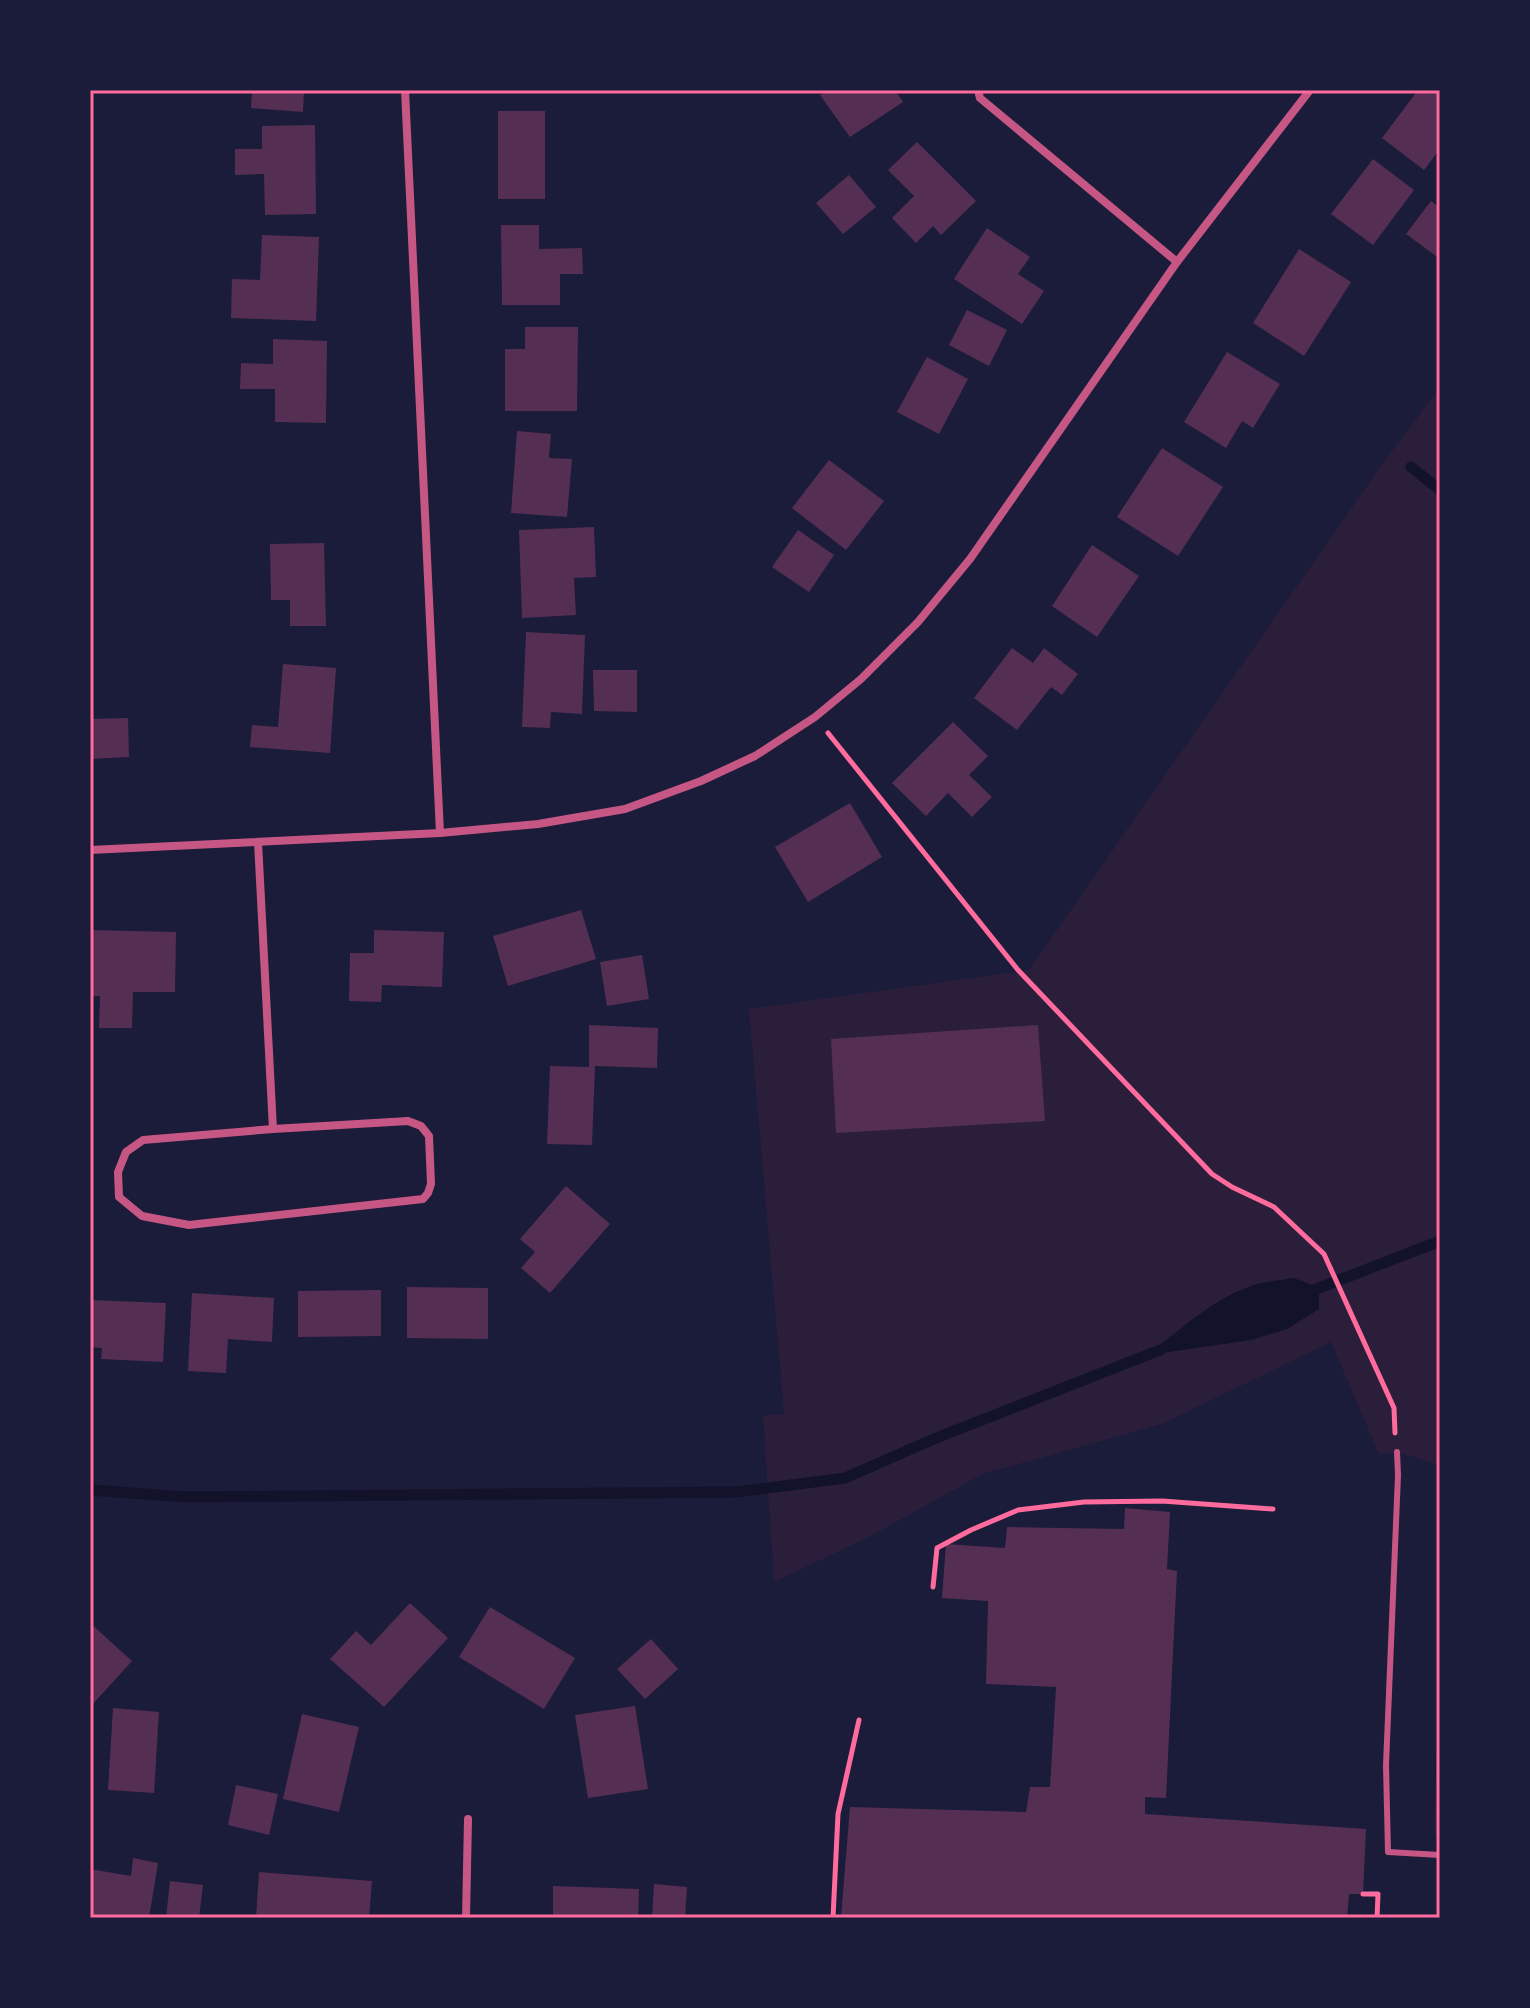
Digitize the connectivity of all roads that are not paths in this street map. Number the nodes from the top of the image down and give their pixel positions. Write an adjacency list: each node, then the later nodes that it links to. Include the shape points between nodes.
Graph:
1 (405, 90): 5 (street)
2 (978, 90): 4 (street, via 980,98)
3 (1310, 90): 4 (street)
4 (1177, 262): 5 (street, via 970,559 908,632 815,717 755,756 625,809)
5 (440, 833): 6 (street)
6 (258, 842): 7 (street); 8 (street)
7 (90, 850)
8 (273, 1129): 8 (street, via 143,1140 126,1152 118,1172 119,1197 142,1216 189,1225 423,1199 428,1193 429,1136 421,1126 408,1121)
9 (1397, 1452): 11 (lane, via 1388,1852)
10 (468, 1819): 12 (street)
11 (1440, 1855)
12 (466, 1918)

